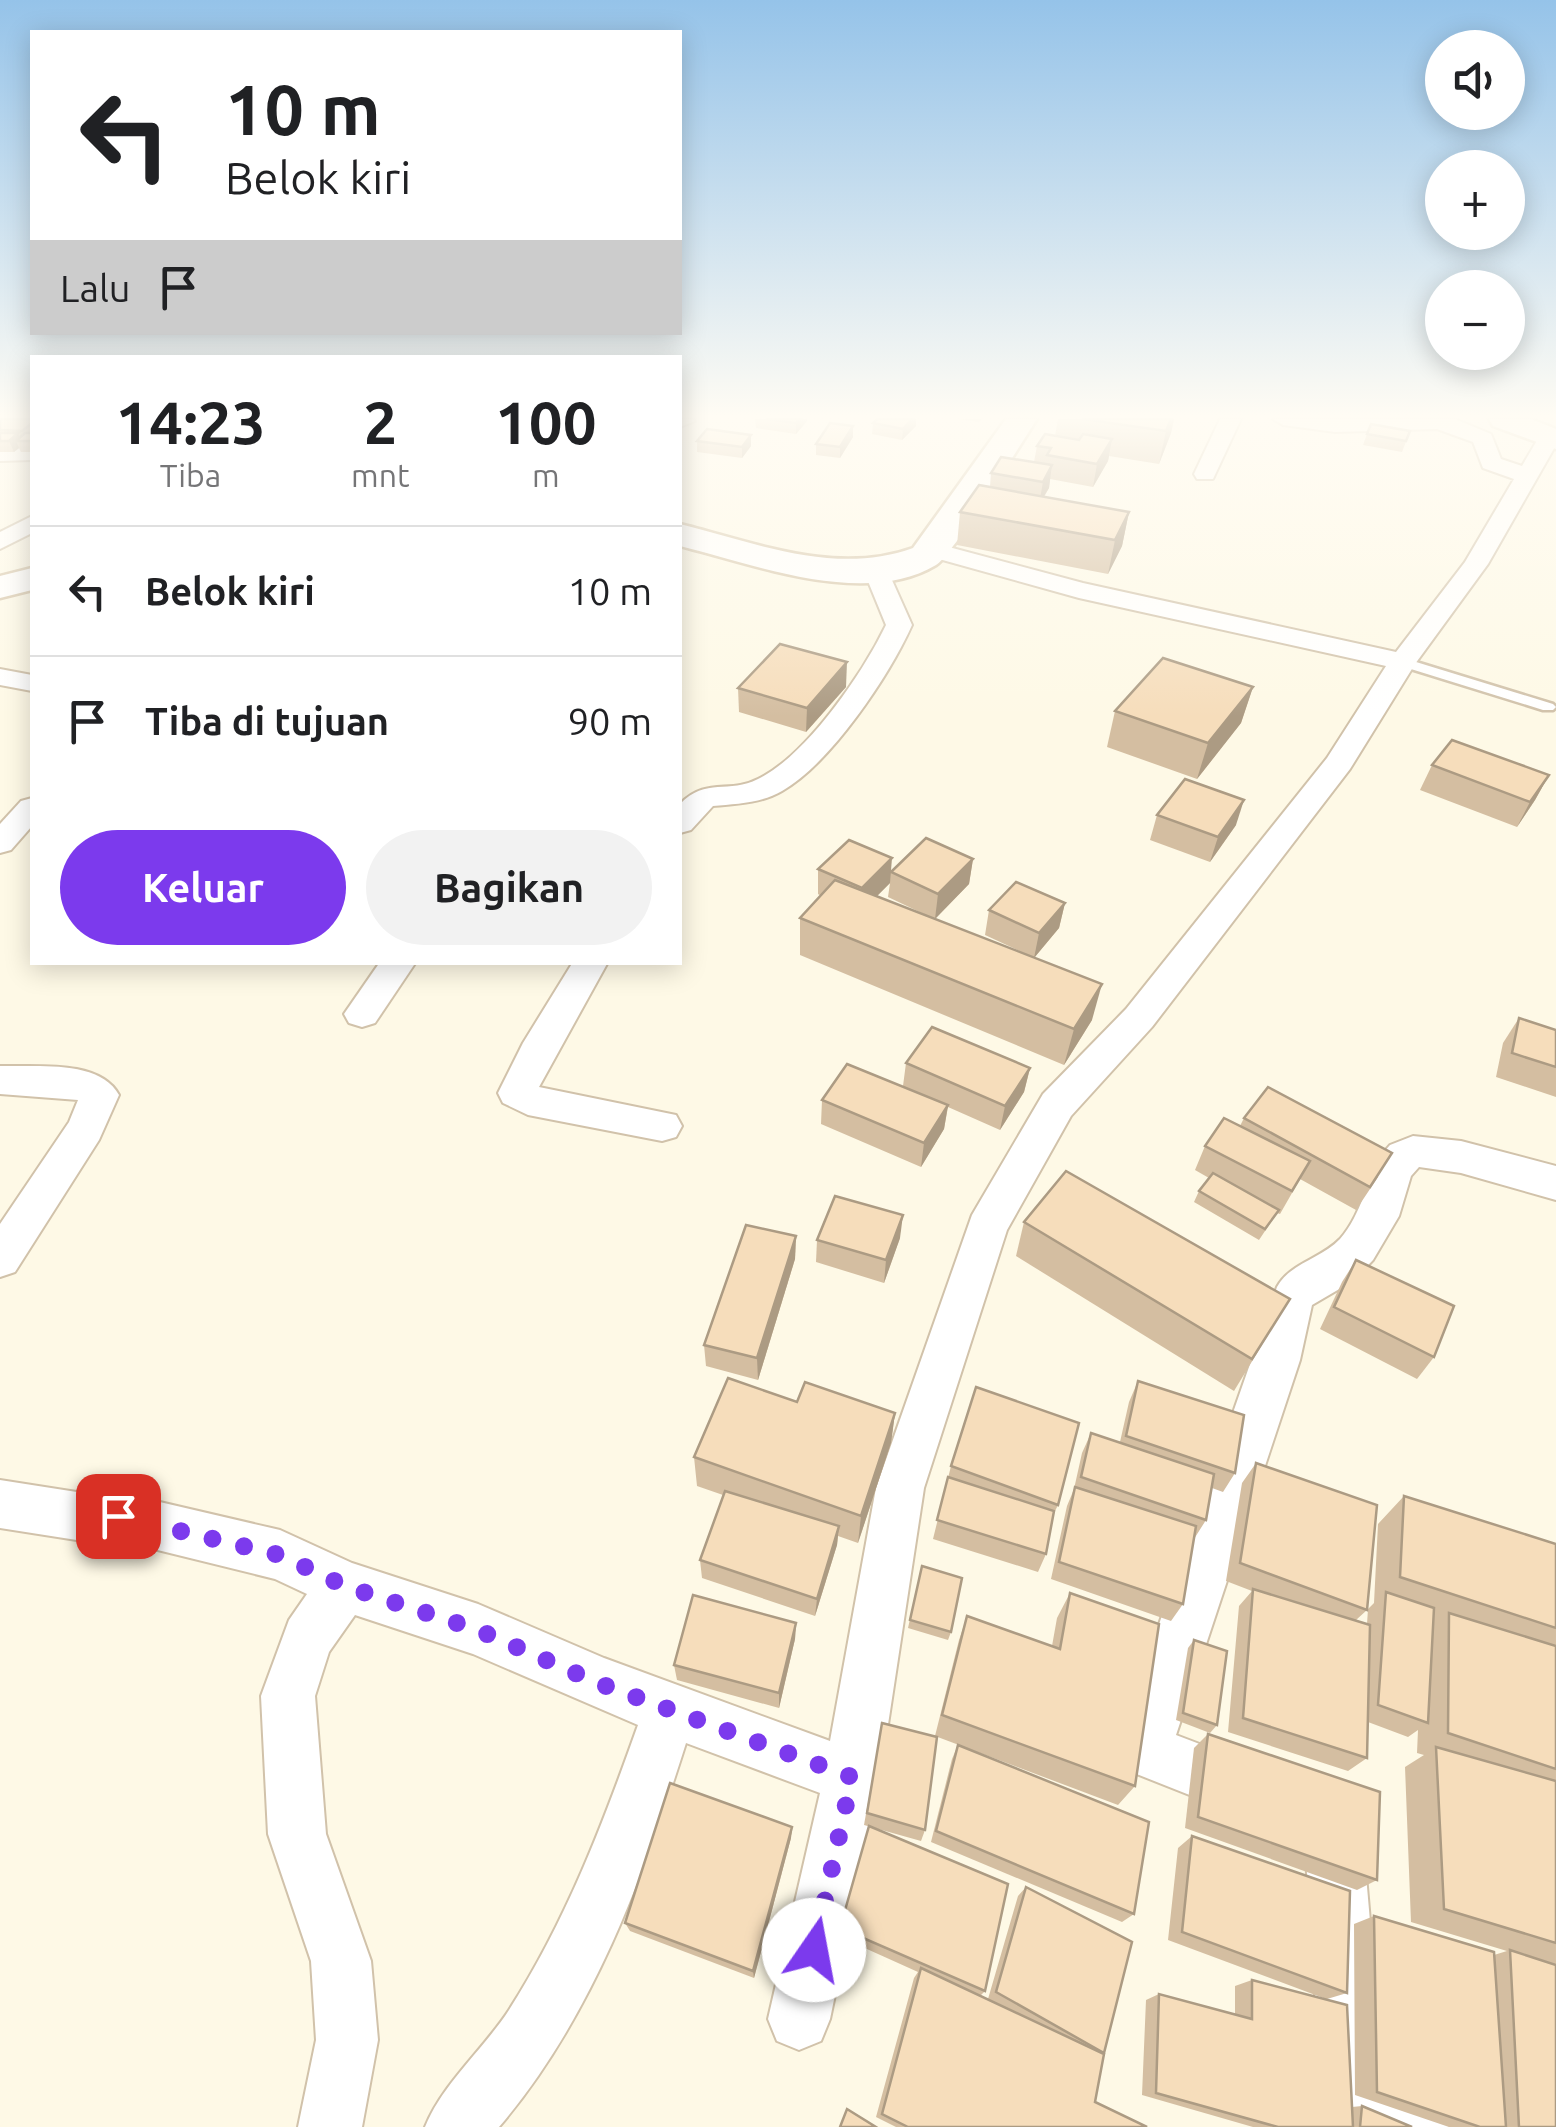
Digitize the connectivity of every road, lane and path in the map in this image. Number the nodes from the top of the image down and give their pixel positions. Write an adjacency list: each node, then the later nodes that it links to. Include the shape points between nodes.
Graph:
1 (952, 518): 6 (street)
2 (1503, 518): 10 (street)
3 (30, 523): 5 (street)
4 (682, 535): 7 (street, via 808,566)
5 (0, 542)
6 (930, 549): 7 (street, via 916,561); 10 (street)
7 (876, 569): 14 (street, via 899,625 893,641 795,768 750,793)
8 (30, 580): 9 (street)
9 (0, 587)
10 (1402, 662): 13 (lane); 28 (street, via 1340,763 1139,1018 1058,1105 987,1227 900,1488)
11 (0, 677): 12 (street)
12 (30, 683)
13 (1548, 707)
14 (692, 793): 16 (street)
15 (30, 810): 17 (street)
16 (682, 818)
17 (0, 842)
18 (397, 965): 20 (street)
19 (589, 965): 22 (street, via 516,1093)
20 (362, 1014)
21 (0, 1080): 24 (street, via 64,1084 100,1095)
22 (662, 1126)
23 (1556, 1183): 32 (street, via 1458,1158 1408,1154 1384,1186 1378,1218 1356,1254 1295,1294 1143,1750 1244,1789 1334,1842 1354,2102)
24 (0, 1259)
25 (0, 1504): 26 (street, via 118,1516 280,1555)
26 (345, 1586): 27 (street, via 478,1630); 30 (street, via 308,1638 288,1696 298,1834 341,1961 347,2040)
27 (670, 1710): 28 (street); 31 (street, via 592,1924 498,2085)
28 (852, 1777): 29 (street)
29 (798, 2019)
30 (330, 2127)
31 (457, 2127)
32 (1417, 2127)

